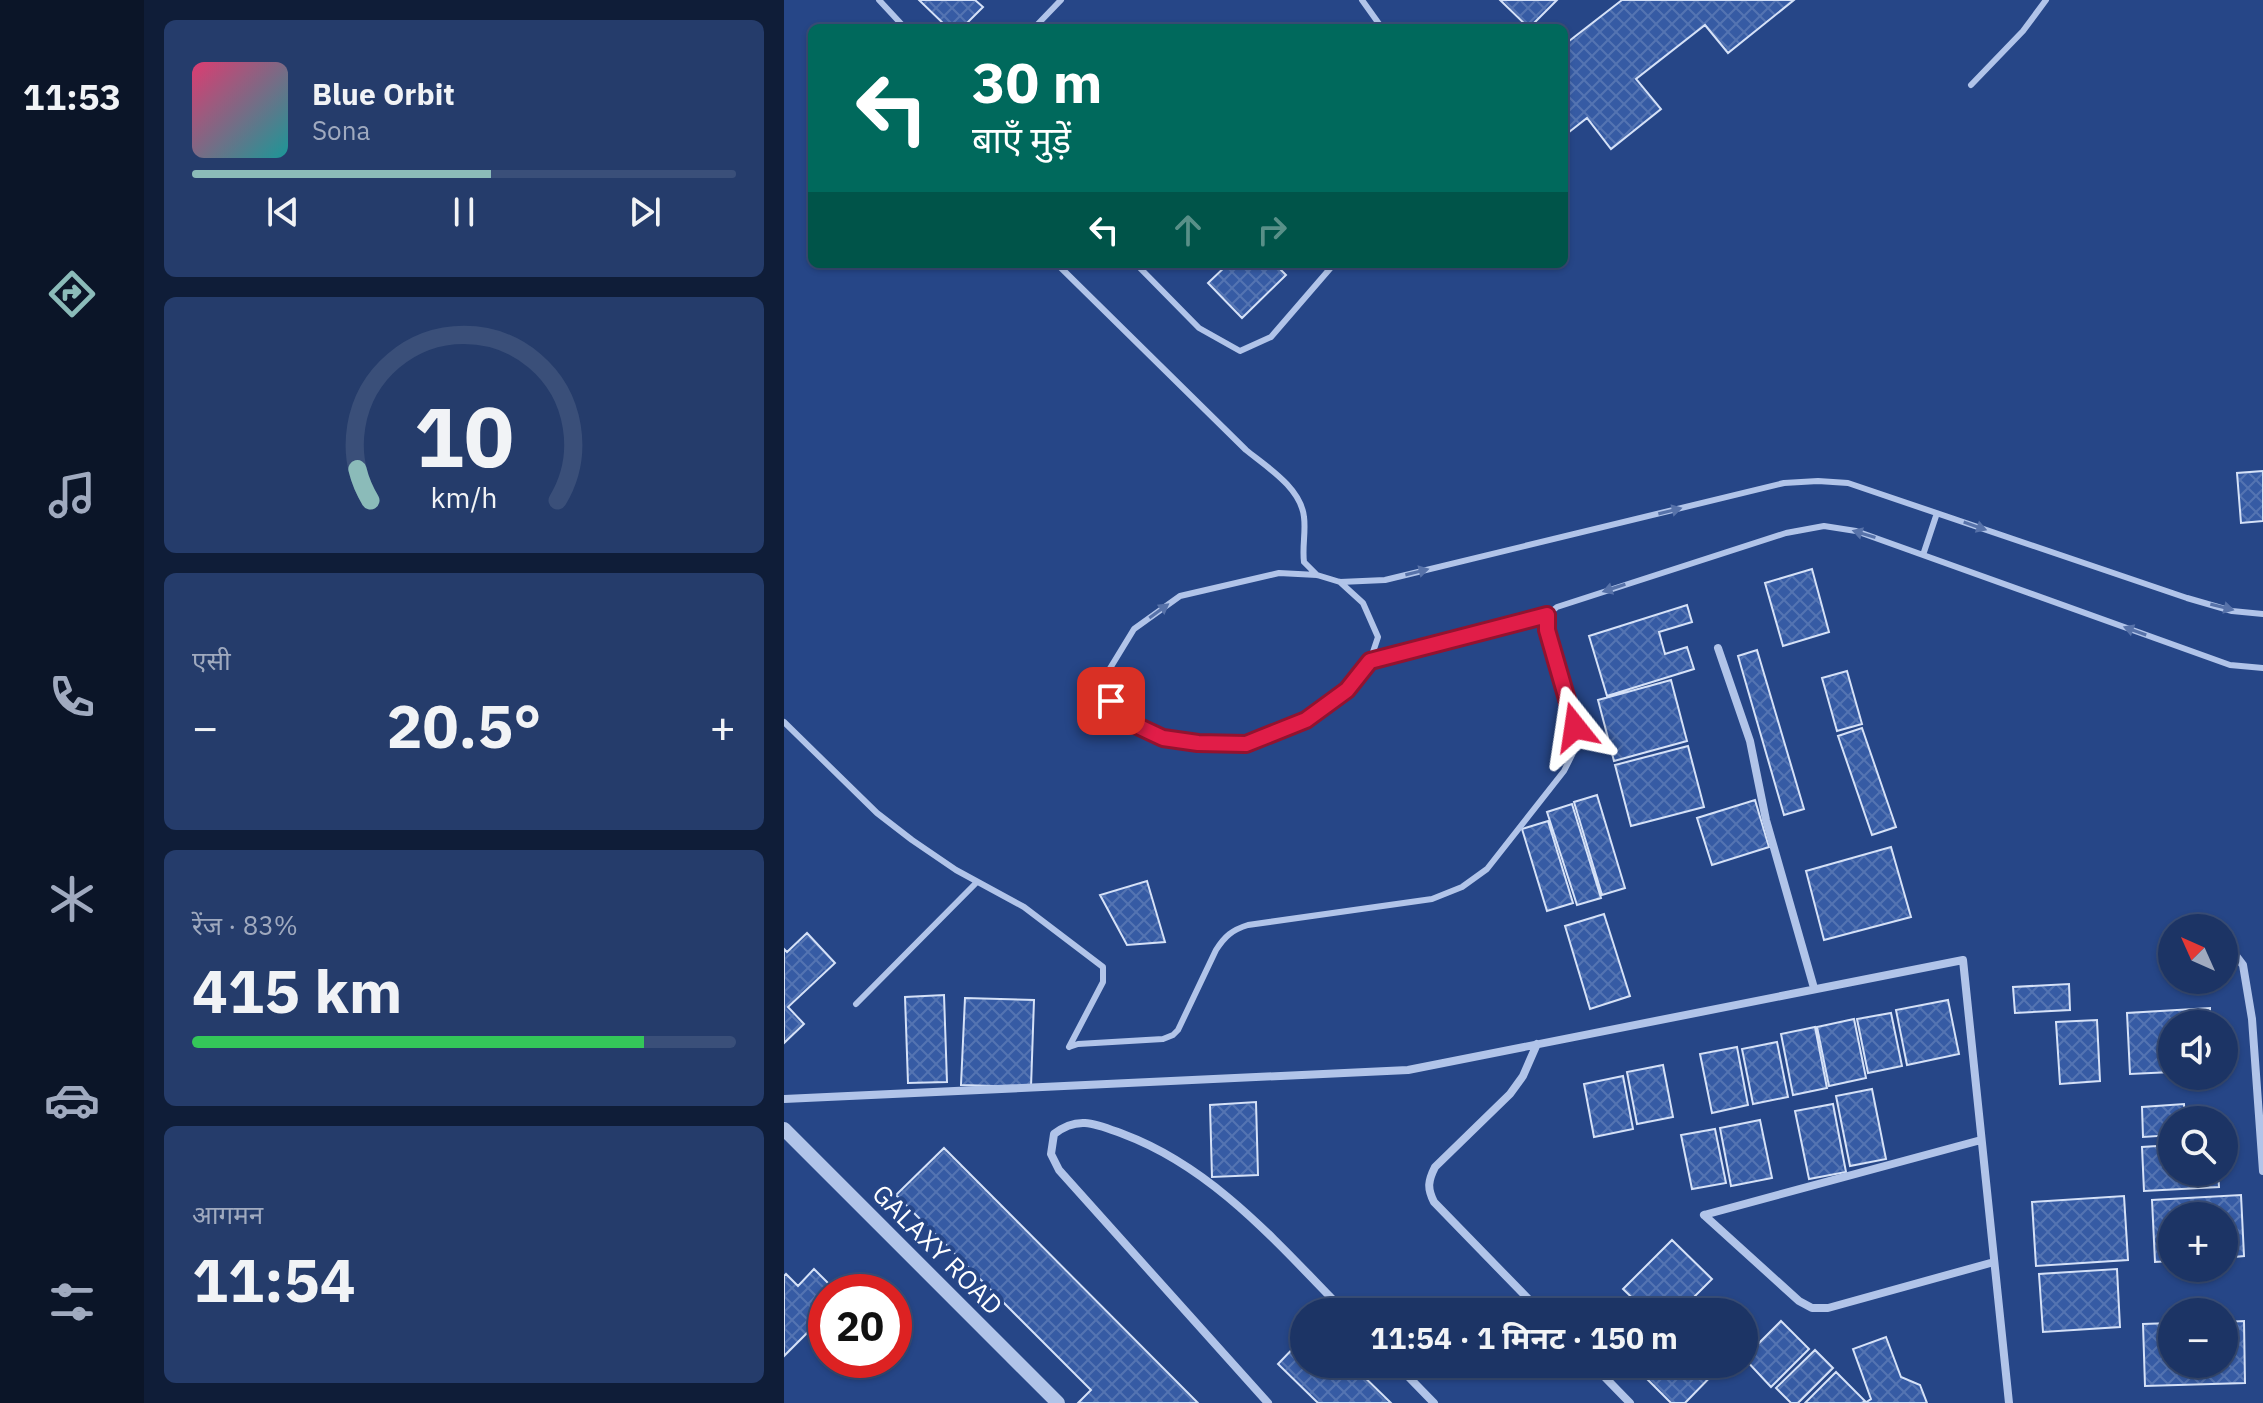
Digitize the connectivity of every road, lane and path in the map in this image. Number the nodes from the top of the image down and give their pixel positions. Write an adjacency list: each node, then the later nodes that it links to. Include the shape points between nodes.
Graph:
1 (879, 0): 5 (lane)
2 (1061, 0): 6 (lane)
3 (1362, 0): 7 (lane)
4 (2046, 0): 8 (lane)
5 (901, 24)
6 (1038, 24)
7 (1379, 24)
8 (1971, 85)
9 (1061, 268): 14 (lane, via 1288,486 1303,509 1304,562)
10 (1140, 268): 11 (lane, via 1199,328 1240,351 1271,337)
11 (1331, 268)
12 (1937, 513): 13 (lane); 15 (lane, one-way to 12, via 1385,580 1784,483 1848,483); 16 (lane, one-way to 16, via 2187,598)
13 (1923, 555): 17 (lane, one-way to 17, via 1856,531 1824,526 1786,533 1557,607); 20 (lane, one-way to 13, via 2230,665)
14 (1317, 575): 15 (lane); 19 (lane, one-way to 14, via 1347,690 1306,720 1246,744 1163,738 1129,722 1111,701 1109,670 1134,629 1180,596 1279,573)
15 (1340, 582): 19 (lane, via 1363,603 1378,637)
16 (2263, 614)
17 (1547, 615): 19 (lane); 22 (lane, via 1575,727 1575,749 1564,771 1487,869 1432,899 1233,929 1216,950 1173,1035 1069,1047 1103,982 1103,967 1024,907)
18 (1718, 648): 24 (street, via 1750,741 1766,820)
19 (1370, 661)
20 (2263, 668)
21 (784, 722): 22 (lane, via 877,813)
22 (977, 882): 25 (lane)
23 (2238, 958): 30 (street, via 2252,1019)
24 (1814, 988): 26 (street); 29 (street, via 1963,960)
25 (856, 1004)
26 (1537, 1044): 27 (street, via 1408,1070); 33 (street, via 1510,1094 1428,1180 1434,1202)
27 (784, 1099)
28 (784, 1129): 36 (street, GALAXY ROAD)
29 (1981, 1140): 31 (street); 31 (street, via 1704,1215 1812,1308)
30 (2263, 1171)
31 (1994, 1262): 40 (street)
32 (1331, 1298): 37 (street, via 1235,1202 1181,1162 1150,1144 1080,1121 1054,1134 1051,1154 1059,1170)
33 (1527, 1298)
34 (1410, 1378): 38 (street)
35 (1606, 1378): 39 (street)
36 (1058, 1403)
37 (1268, 1403)
38 (1434, 1403)
39 (1630, 1403)
40 (2009, 1403)

